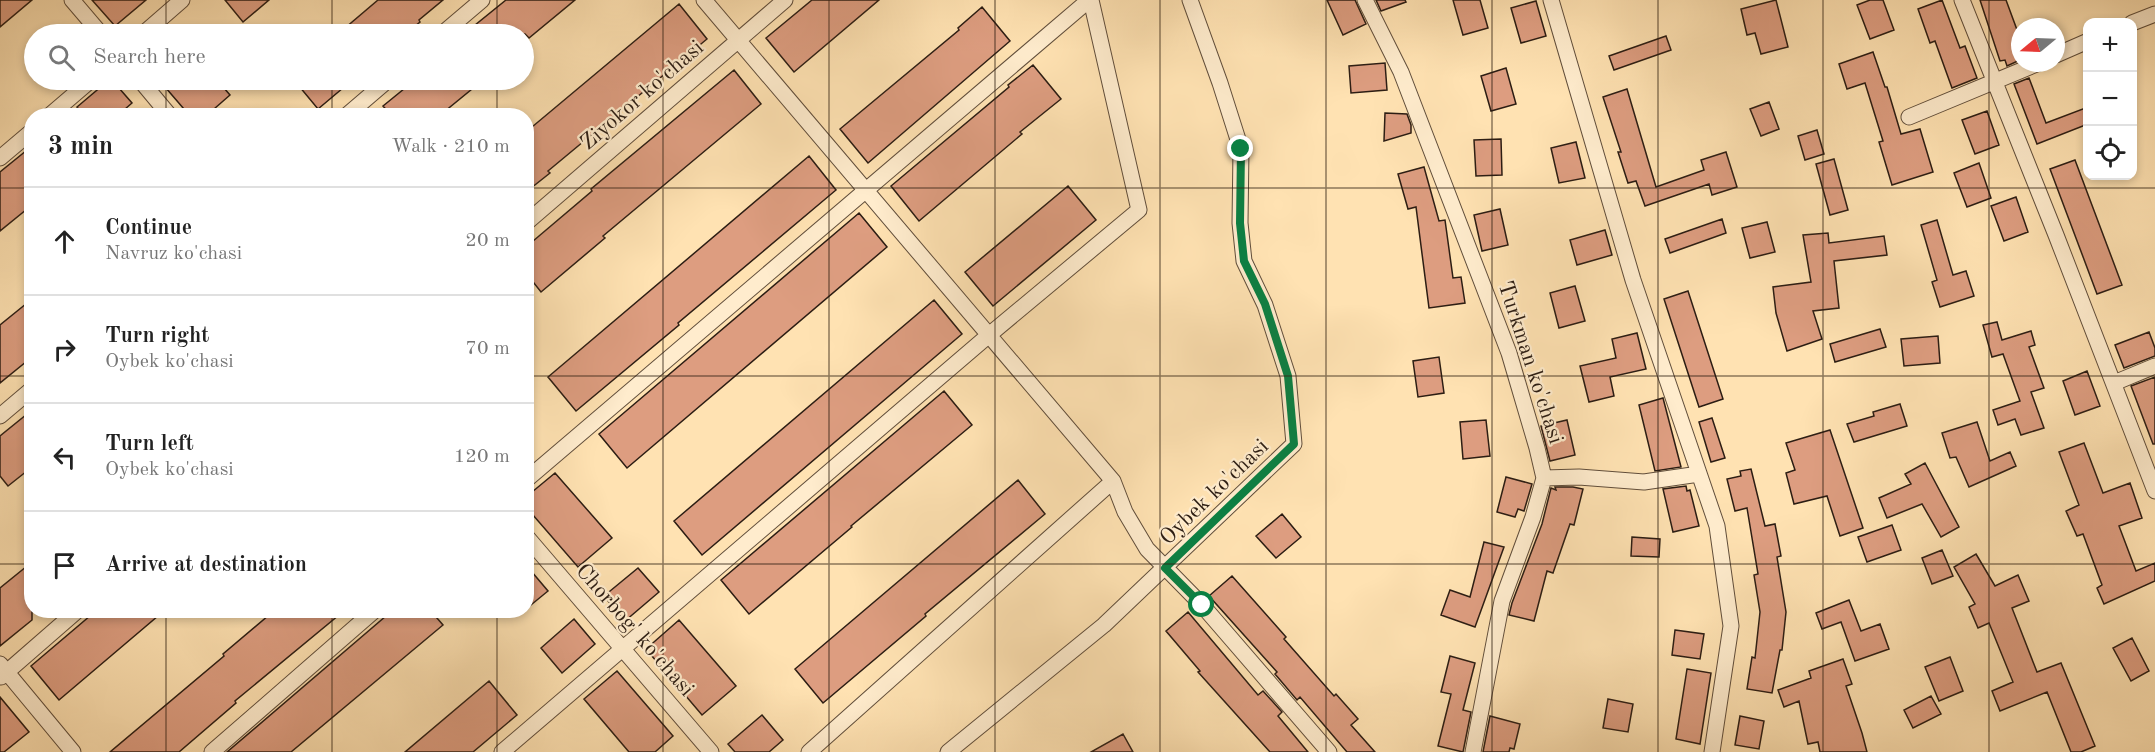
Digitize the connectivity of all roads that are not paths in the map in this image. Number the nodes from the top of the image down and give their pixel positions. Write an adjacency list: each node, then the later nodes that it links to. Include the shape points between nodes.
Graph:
1 (72, 0): 13 (street)
2 (182, 0): 14 (street)
3 (482, 0): 15 (street)
4 (704, 0): 16 (street)
5 (785, 0): 16 (street, Ziyokor ko'chasi)
6 (1090, 0): 30 (street); 32 (street, via 1139,210)
7 (1190, 0): 43 (street, Oybek ko'chasi, via 1241,149 1244,261 1265,304 1288,376 1294,444)
8 (1365, 0): 39 (street, Turkman ko'chasi, via 1401,72 1505,342)
9 (1551, 0): 38 (street, via 1633,280)
10 (1962, 0): 20 (street)
11 (2155, 14): 12 (street)
12 (2137, 21)
13 (92, 24)
14 (154, 24)
15 (454, 24)
16 (738, 40): 30 (street); 31 (street, Ziyokor ko'chasi)
17 (2083, 43): 18 (street)
18 (2065, 51)
19 (2019, 72): 20 (street)
20 (1996, 82): 27 (street); 34 (street)
21 (79, 90): 24 (street)
22 (148, 90): 25 (street)
23 (376, 90): 26 (street)
24 (58, 108)
25 (163, 108)
26 (355, 108)
27 (1910, 117)
28 (24, 138): 29 (street)
29 (0, 158)
30 (866, 192): 32 (street); 37 (street)
31 (534, 216)
32 (989, 335): 40 (street); 46 (street)
33 (2155, 366): 34 (street)
34 (2114, 383): 41 (street)
35 (24, 396): 36 (street)
36 (0, 416)
37 (534, 473)
38 (1699, 474): 39 (street, via 1644,482); 56 (street, via 1717,526 1731,626)
39 (1544, 477): 55 (street, Turkman ko'chasi, via 1502,601)
40 (1113, 482): 43 (street, via 1130,521 1147,549); 53 (street)
41 (2155, 491)
42 (534, 545): 46 (street, Chorbog' ko'chasi)
43 (1165, 568): 48 (street, Oybek ko'chasi); 54 (street, via 1202,605)
44 (68, 618): 47 (street)
45 (366, 618): 50 (street)
46 (623, 648): 51 (street); 52 (street, Chorbog' ko'chasi)
47 (2, 671): 49 (street)
48 (958, 749)
49 (73, 752)
50 (212, 752)
51 (502, 752)
52 (711, 752)
53 (809, 752)
54 (1329, 752)
55 (1473, 752)
56 (1712, 752)

